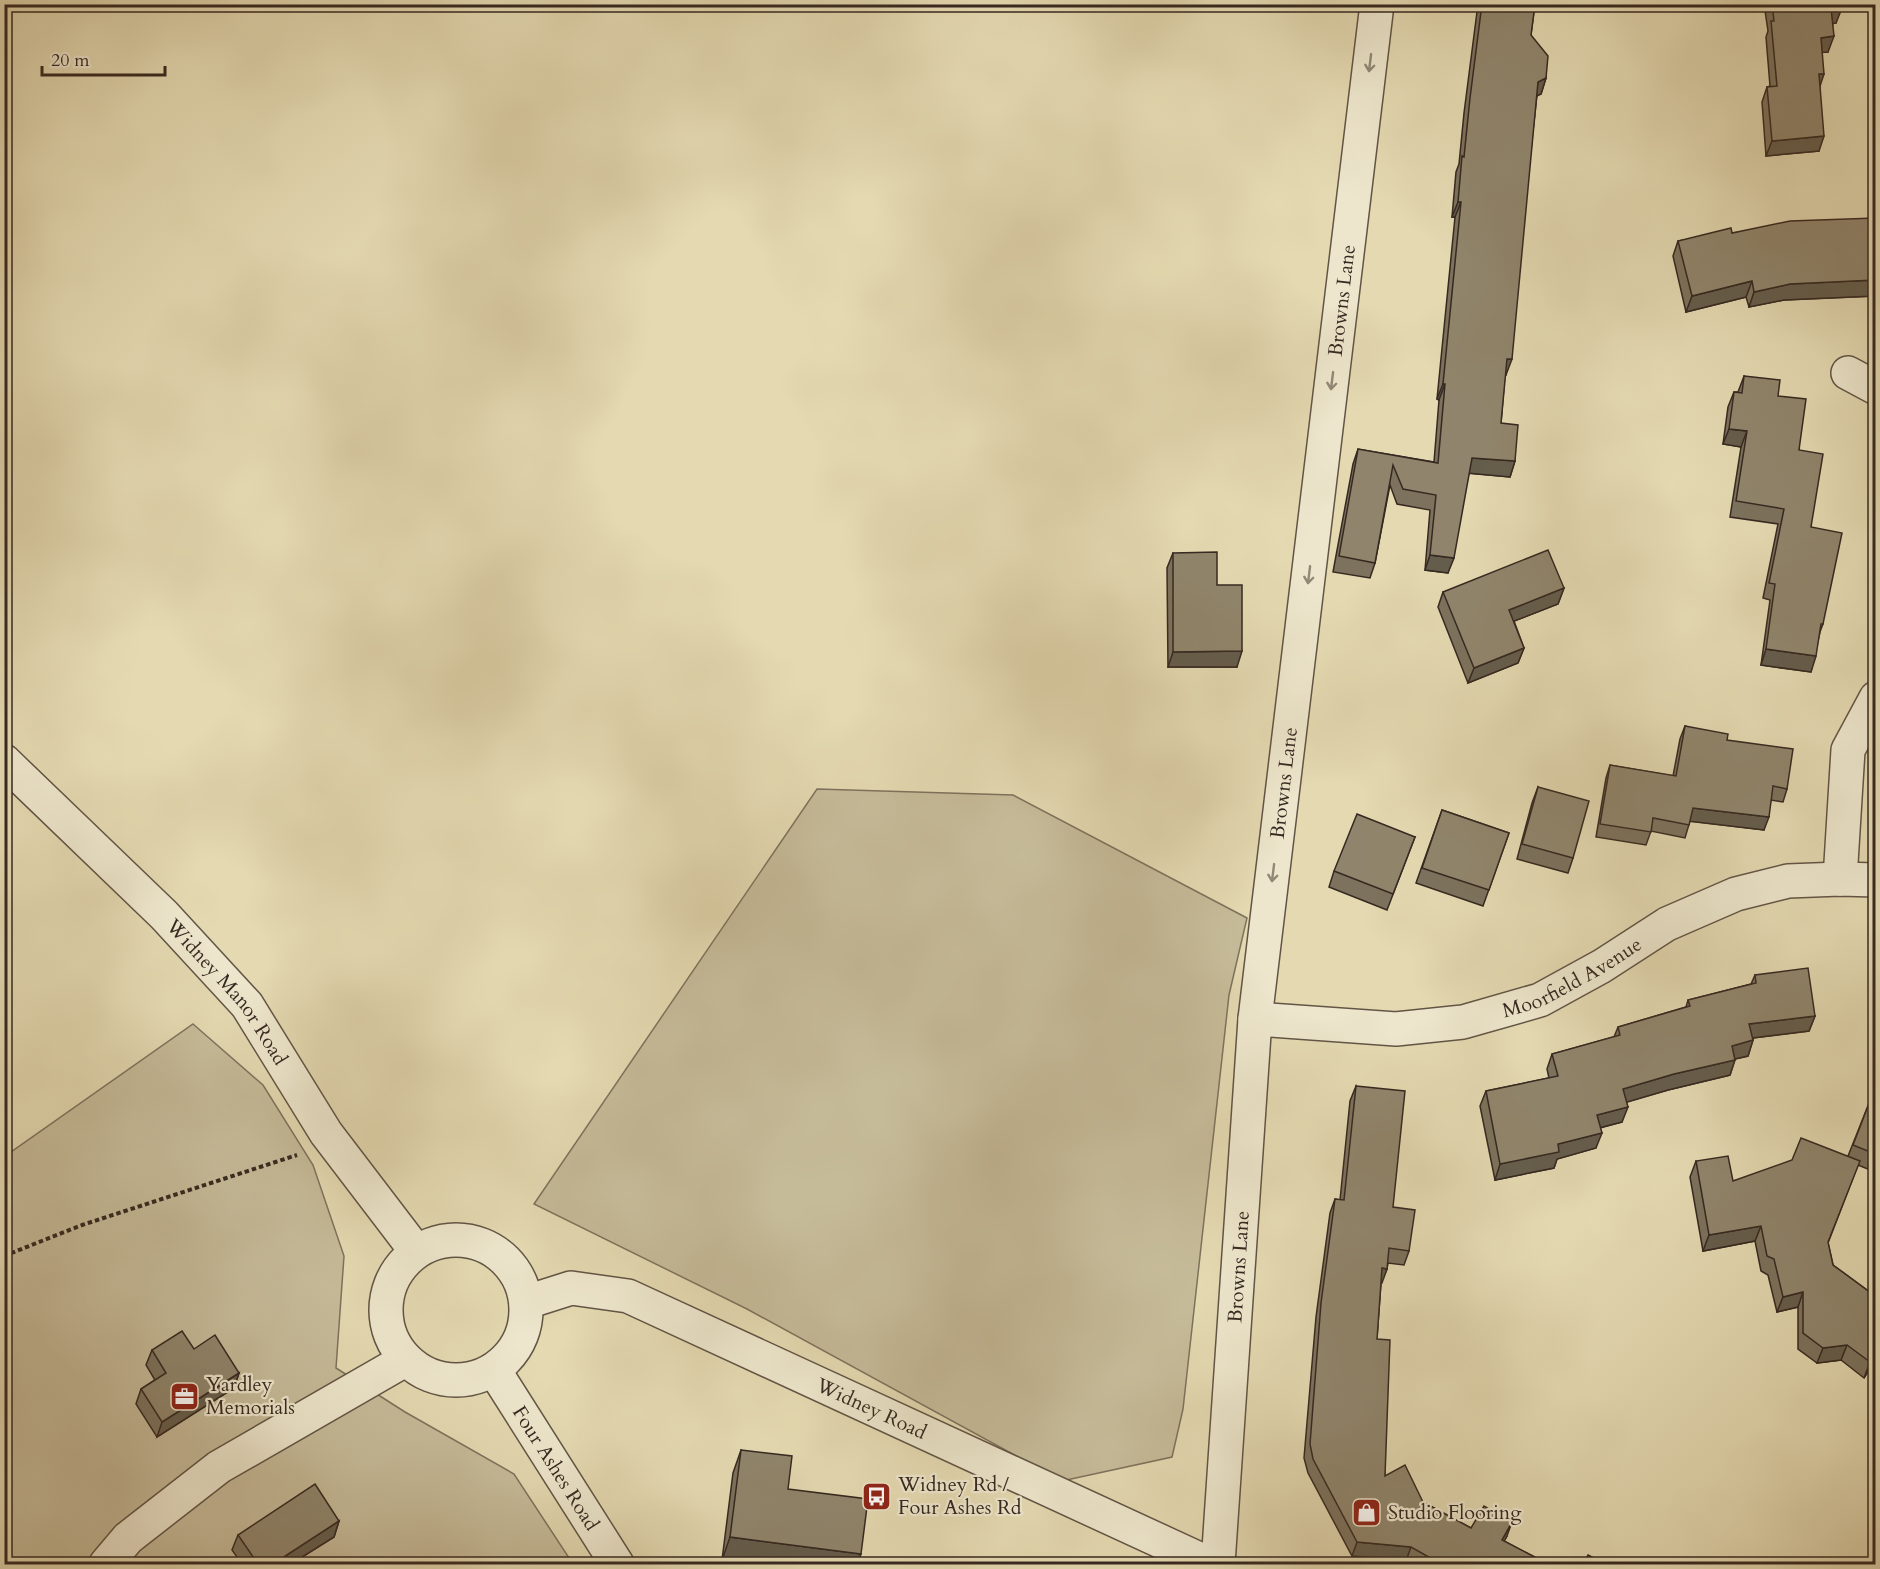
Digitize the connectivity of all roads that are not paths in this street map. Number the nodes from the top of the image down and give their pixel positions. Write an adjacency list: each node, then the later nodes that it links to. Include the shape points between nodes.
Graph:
1 (1377, 4): 6 (street, Browns Lane, one-way to 6)
2 (1875, 698): 4 (street, via 1848,750)
3 (4, 761): 7 (street, Widney Manor Road, via 164,915 247,1005 326,1133)
4 (1840, 879): 5 (street, Moorfield Avenue); 6 (street, Moorfield Avenue, via 1788,881 1736,894 1667,924 1540,1000 1464,1022 1396,1029)
5 (1875, 880)
6 (1255, 1019): 14 (street, Browns Lane)
7 (416, 1251): 8 (street, via 448,1238 489,1246 508,1261 522,1281); 9 (street, via 395,1274 387,1293 385,1319)
8 (527, 1302): 10 (street, via 522,1338 510,1357); 13 (street, Widney Road, via 571,1288 628,1296)
9 (405, 1360): 10 (street, via 425,1374 449,1380 472,1379); 11 (street, via 219,1467 128,1538)
10 (494, 1370): 12 (street, Four Ashes Road)
11 (106, 1564)
12 (617, 1564)
13 (1210, 1564)
14 (1218, 1564)

